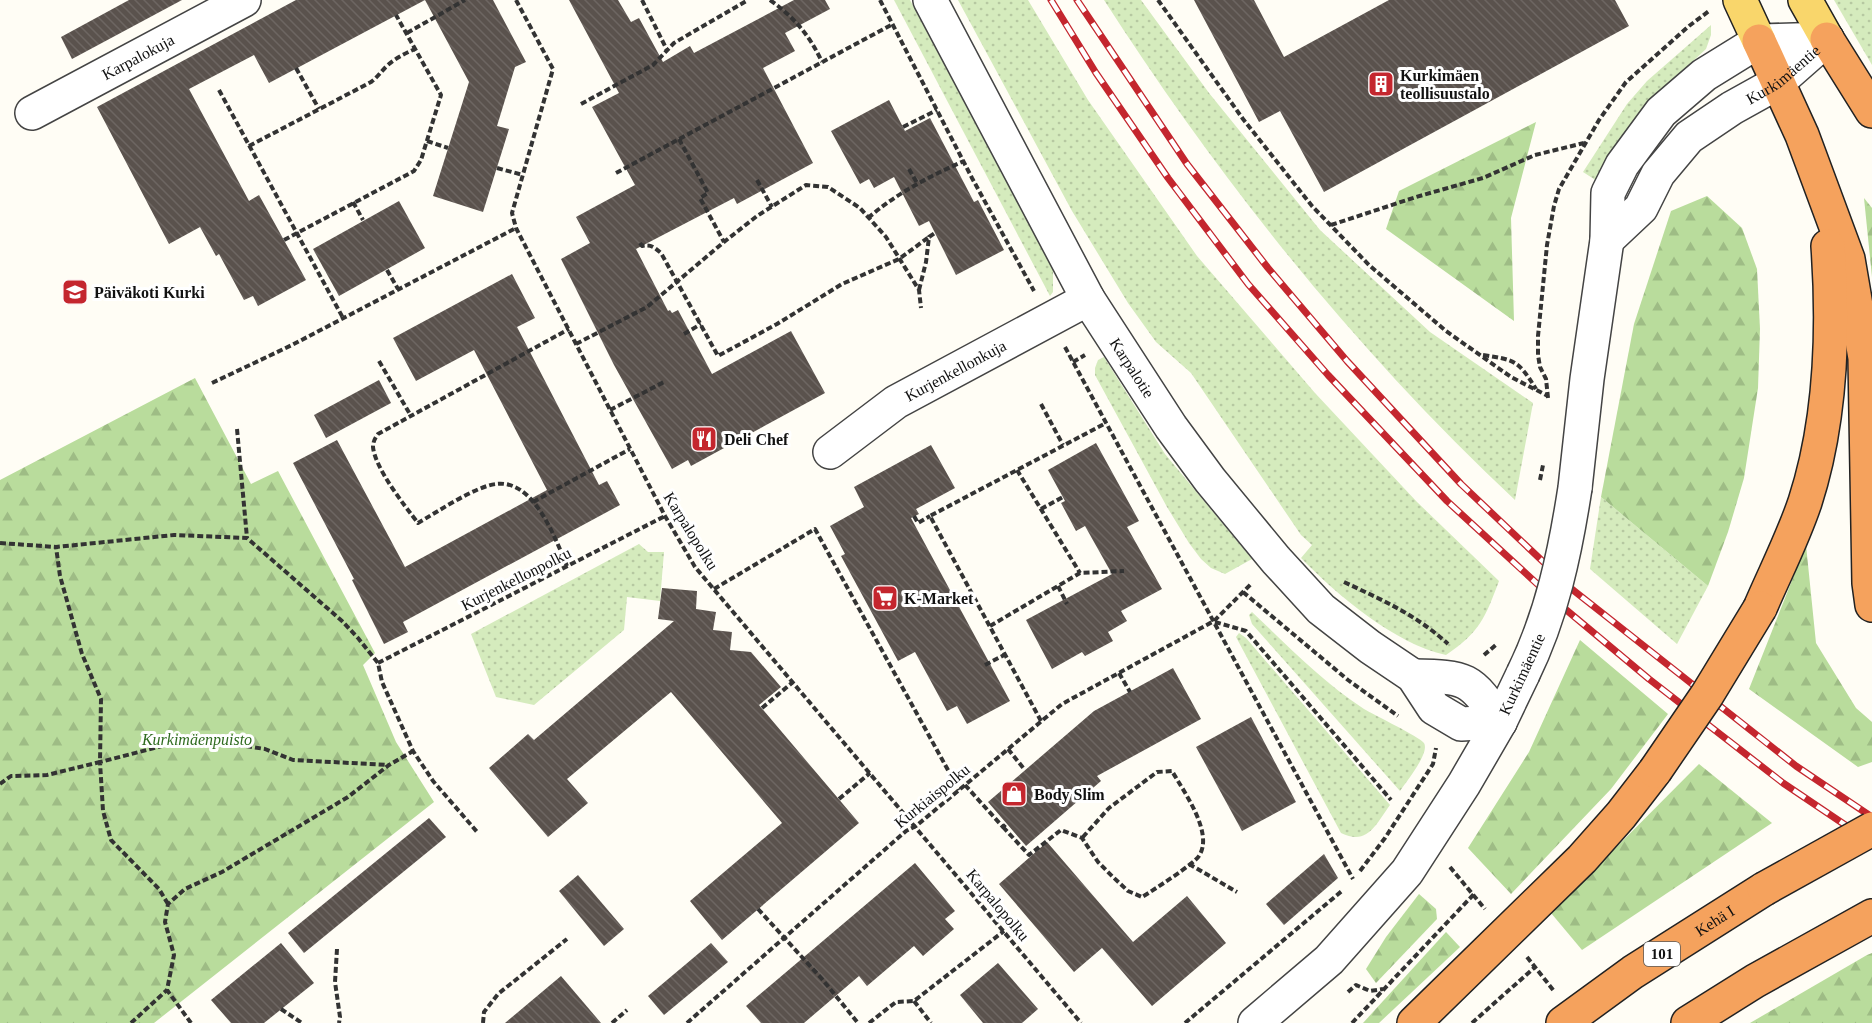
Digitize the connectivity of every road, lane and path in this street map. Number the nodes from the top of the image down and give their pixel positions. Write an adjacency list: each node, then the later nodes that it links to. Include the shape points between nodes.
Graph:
1 (244, 0): 27 (street, Karpalokuja)
2 (465, 0): 14 (path)
3 (516, 0): 38 (path, Karpalopolku, via 553,69)
4 (642, 0): 18 (path)
5 (748, 0): 18 (path)
6 (770, 0): 19 (path, via 798,23)
7 (880, 0): 13 (path)
8 (930, 0): 61 (street, Karpalotie)
9 (1158, 0): 46 (path, via 1243,119)
10 (1740, 0): 16 (main road)
11 (1805, 0): 15 (main road)
12 (396, 15): 14 (path)
13 (893, 24): 19 (path); 25 (path)
14 (406, 33): 17 (path)
15 (1827, 39): 16 (street, Kurkimäentie); 21 (street, Kurkimäentie); 26 (highway)
16 (1759, 41): 21 (highway); 52 (street, Kurkimäentie, via 1704,75 1661,112 1634,146 1608,193)
17 (415, 49): 24 (path, via 387,65 371,82); 30 (path, via 441,95)
18 (668, 50): 23 (path, via 653,65)
19 (822, 62): 29 (path)
20 (296, 68): 24 (path)
21 (1777, 83): 41 (highway); 52 (street, Kurkimäentie, via 1689,137 1658,174 1641,208)
22 (219, 90): 32 (path)
23 (581, 104)
24 (320, 109): 32 (path)
25 (937, 110): 28 (path); 34 (path)
26 (1872, 111)
27 (32, 113)
28 (903, 127)
29 (679, 139): 37 (path); 53 (path, via 708,193 700,198)
30 (427, 141): 33 (path); 42 (path, via 414,171)
31 (1585, 143): 46 (path, via 1534,155 1484,178)
32 (249, 146): 48 (path)
33 (448, 148)
34 (964, 161): 40 (path); 60 (path)
35 (497, 168): 38 (path)
36 (909, 169): 40 (path)
37 (616, 173)
38 (523, 175): 47 (path, Karpalopolku, via 512,213)
39 (757, 180): 43 (path)
40 (917, 183): 44 (path)
41 (1823, 191): 102 (highway, via 1848,259 1865,358); 172 (highway, bridge, via 1830,280 1828,391 1805,502 1760,608 1707,695 1621,815 1582,859)
42 (353, 202): 45 (path); 48 (path)
43 (772, 207): 44 (path, via 806,184 816,185 837,192); 53 (path)
44 (868, 218): 55 (path)
45 (363, 220)
46 (1331, 225): 69 (path, via 1378,272)
47 (516, 228): 58 (path); 65 (path, Karpalopolku)
48 (296, 233): 51 (path); 63 (path)
49 (935, 233): 50 (path)
50 (928, 237): 55 (path); 59 (path)
51 (284, 240)
52 (1607, 240): 117 (street, Kurkimäentie, bridge, via 1566,544 1539,643)
53 (724, 242): 57 (path)
54 (640, 243): 57 (path, via 654,246 661,253)
55 (899, 259): 59 (path); 64 (path, via 853,278 718,356)
56 (387, 270): 58 (path)
57 (678, 283): 64 (path); 68 (path, via 647,307)
58 (398, 289): 63 (path)
59 (919, 290): 62 (path)
60 (1034, 291)
61 (1088, 299): 82 (street, Kurjenkellonkuja, via 896,402); 117 (street, Karpalotie, via 1210,480 1321,609 1413,676 1434,708 1447,717 1461,724)
62 (921, 308)
63 (343, 318): 72 (path)
64 (701, 324): 66 (path)
65 (568, 329): 68 (path, Karpalopolku); 77 (path)
66 (684, 334)
67 (1061, 340): 78 (path)
68 (576, 344): 76 (path, Karpalopolku)
69 (1481, 355): 73 (path); 73 (path, via 1508,359 1523,367)
70 (379, 361): 77 (path)
71 (664, 382): 76 (path)
72 (212, 383)
73 (1536, 389): 74 (path)
74 (1548, 396)
75 (1041, 404): 80 (path)
76 (610, 410): 81 (path, Karpalopolku)
77 (411, 416): 87 (path, via 378,434 373,445 376,459 418,523 495,484 516,487)
78 (1106, 423): 80 (path); 103 (path)
79 (237, 429): 92 (path)
80 (1063, 445): 84 (path)
81 (630, 449): 87 (path); 89 (path, Karpalopolku)
82 (831, 452)
83 (1543, 465): 85 (path, bridge)
84 (1017, 470): 88 (path); 91 (path)
85 (1539, 486)
86 (1063, 497): 88 (path)
87 (533, 502): 95 (path)
88 (1041, 509): 97 (path)
89 (664, 516): 95 (path, Kurjenkellonpolku); 100 (path, Karpalopolku, via 695,567)
90 (914, 516): 91 (path, via 918,523)
91 (930, 516): 104 (path)
92 (247, 538): 94 (path, via 174,535); 109 (path, via 342,621)
93 (0, 543): 94 (path)
94 (57, 547): 121 (path, via 60,576 82,654 101,699)
95 (567, 566): 109 (path, Kurjenkellonpolku)
96 (1124, 571): 97 (path)
97 (1080, 573): 99 (path)
98 (1343, 582): 106 (path, via 1405,612)
99 (1058, 586): 101 (path); 104 (path)
100 (714, 589): 112 (path, Karpalopolku); 127 (path, via 815,529)
101 (1067, 604)
102 (1872, 605)
103 (1214, 621): 111 (path, Kurkiaispolku); 115 (path, Kurkiaispolku, via 1243,592 1357,687); 129 (path, via 1246,631); 138 (path)
104 (990, 626): 107 (path)
105 (1502, 637): 108 (path)
106 (1454, 649)
107 (1005, 654): 110 (path); 116 (path)
108 (1480, 657)
109 (378, 663): 120 (path, via 382,682)
110 (985, 665)
111 (1119, 673): 113 (path); 116 (path, Kurkiaispolku, via 1062,704)
112 (793, 682): 114 (path); 124 (path, Karpalopolku)
113 (1130, 692)
114 (762, 708)
115 (1402, 718)
116 (1041, 721): 119 (path, Kurkiaispolku)
117 (1500, 722): 170 (street, Kurkimäentie, via 1407,872 1329,960)
118 (1436, 744): 138 (path, via 1433,764)
119 (1008, 749): 123 (path); 126 (path, Kurkiaispolku)
120 (413, 751): 122 (path); 134 (path, via 433,782)
121 (100, 762): 122 (path, via 193,738 265,749 293,760); 125 (path, via 47,775 11,776); 141 (path, via 103,811 111,840 159,889)
122 (389, 765): 141 (path, via 348,797 222,872 185,889)
123 (1025, 770)
124 (870, 773): 128 (path); 131 (path, Karpalopolku)
125 (0, 784)
126 (965, 785): 127 (path, Kurkiaispolku); 132 (path)
127 (959, 790): 131 (path, Kurkiaispolku)
128 (839, 799)
129 (1391, 800)
130 (1007, 823): 132 (path)
131 (916, 826): 145 (path, Karpalopolku); 147 (path, Kurkiaispolku)
132 (1002, 827): 135 (path, via 1029,855 1061,830)
133 (1872, 829): 174 (highway, Kehä I / 101, bridge, via 1764,889 1634,972)
134 (478, 833)
135 (1082, 838): 137 (path, via 1113,878 1142,897); 137 (path, via 1109,808 1157,772 1172,771 1195,811 1204,840 1199,857)
136 (1446, 861): 140 (path)
137 (1189, 864): 139 (path)
138 (1353, 879): 169 (path)
139 (1237, 892)
140 (1474, 894): 143 (path); 151 (path)
141 (168, 904): 152 (path, via 165,922 174,955)
142 (758, 909): 147 (path)
143 (1489, 914)
144 (1872, 916): 175 (highway)
145 (1004, 931): 155 (path); 168 (path, Karpalopolku)
146 (567, 939): 162 (path, via 498,994 484,1012)
147 (784, 939): 164 (path, Kurkiaispolku); 165 (path)
148 (338, 949): 161 (path, via 335,982)
149 (1521, 950): 150 (path)
150 (1535, 967): 154 (path); 173 (path)
151 (1383, 988): 153 (path, via 1370,991 1356,985); 171 (path)
152 (167, 990): 158 (path); 159 (path)
153 (1348, 992)
154 (1555, 992)
155 (914, 1001): 166 (path, via 896,1002); 167 (path)
156 (281, 1009): 160 (path)
157 (627, 1010): 163 (path)
158 (131, 1023)
159 (191, 1023)
160 (302, 1023)
161 (339, 1023)
162 (483, 1023)
163 (612, 1023)
164 (687, 1023)
165 (858, 1023)
166 (869, 1023)
167 (931, 1023)
168 (1081, 1023)
169 (1185, 1023)
170 (1255, 1023)
171 (1352, 1023)
172 (1414, 1023)
173 (1472, 1023)
174 (1563, 1023)
175 (1688, 1023)

